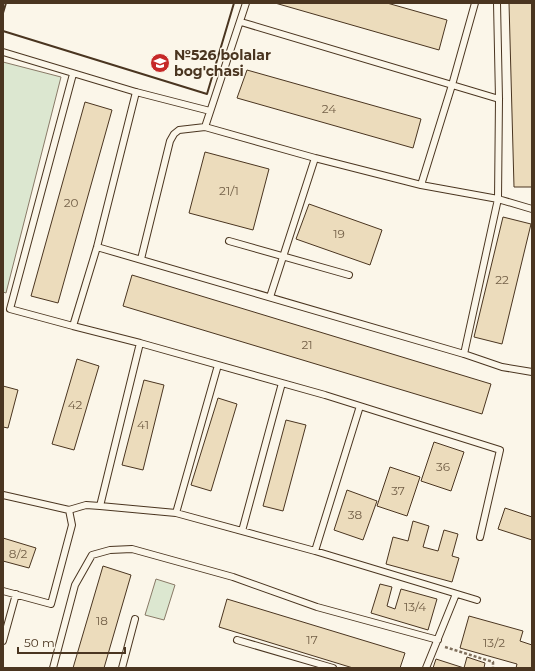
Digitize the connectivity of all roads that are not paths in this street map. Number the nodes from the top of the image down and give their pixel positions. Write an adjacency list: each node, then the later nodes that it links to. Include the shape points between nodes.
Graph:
1 (246, 3): 4 (lane)
2 (475, 3): 7 (lane)
3 (497, 3): 9 (lane)
4 (241, 22): 7 (lane); 10 (lane)
5 (3, 52): 6 (lane)
6 (73, 74): 8 (lane); 22 (lane, via 10,309)
7 (452, 85): 9 (lane); 13 (lane)
8 (136, 92): 10 (lane); 17 (lane)
9 (499, 99): 14 (lane)
10 (210, 112): 11 (lane)
11 (205, 127): 12 (lane); 19 (lane, via 179,130 170,141)
12 (315, 158): 13 (lane); 18 (lane)
13 (420, 185): 14 (lane)
14 (498, 199): 15 (lane); 24 (lane)
15 (532, 209)
16 (229, 241): 18 (lane)
17 (97, 247): 19 (lane); 22 (lane)
18 (284, 257): 20 (lane); 21 (lane)
19 (141, 260): 21 (lane)
20 (349, 275)
21 (270, 297): 24 (lane)
22 (73, 326): 23 (lane)
23 (140, 343): 25 (lane); 30 (lane)
24 (464, 354): 26 (lane, via 502,367)
25 (218, 365): 27 (lane); 32 (lane)
26 (532, 372)
27 (282, 383): 28 (lane); 33 (lane)
28 (360, 406): 34 (lane, via 500,450); 35 (lane)
29 (3, 495): 31 (lane)
30 (100, 506): 31 (lane, via 86,505); 32 (lane)
31 (69, 510): 37 (lane, via 72,525 51,604)
32 (176, 513): 33 (lane)
33 (242, 531): 35 (lane)
34 (480, 537)
35 (315, 551): 38 (lane)
36 (3, 591): 37 (lane)
37 (16, 594): 42 (lane)
38 (456, 594): 39 (lane); 43 (lane)
39 (477, 600)
40 (135, 619): 45 (lane)
41 (237, 640): 46 (lane)
42 (3, 641)
43 (437, 642): 44 (lane, via 317,607 233,577 132,549 110,550 92,555 75,586); 47 (lane)
44 (53, 668)
45 (122, 668)
46 (333, 668)
47 (426, 668)

